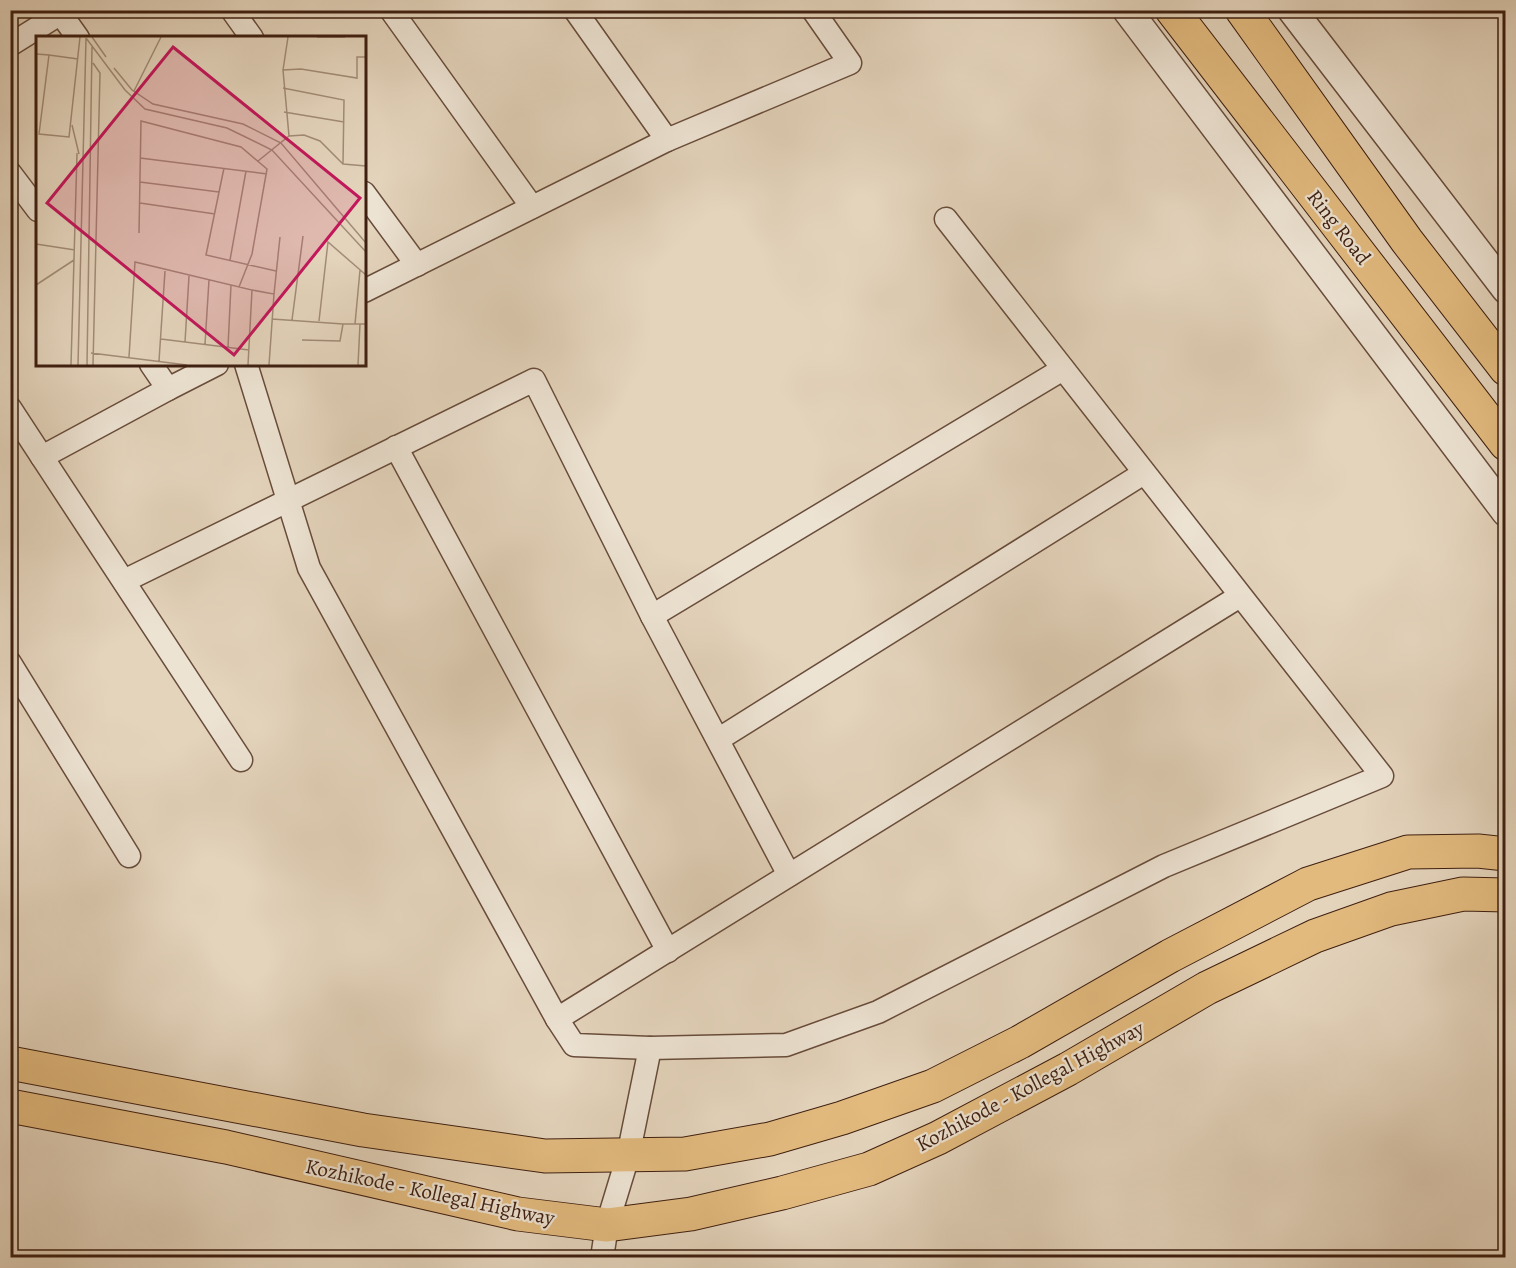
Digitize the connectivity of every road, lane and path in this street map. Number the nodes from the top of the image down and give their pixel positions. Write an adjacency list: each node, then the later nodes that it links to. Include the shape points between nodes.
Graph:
1 (232, 10): 11 (street)
2 (391, 10): 17 (street)
3 (575, 10): 13 (street)
4 (813, 10): 13 (street, via 850,63)
5 (1127, 10): 34 (street)
6 (1172, 10): 29 (highway, Ring Road)
7 (1242, 10): 22 (highway, via 1407,241)
8 (1292, 10): 20 (street)
9 (63, 12): 10 (street); 12 (street)
10 (77, 36)
11 (251, 36)
12 (10, 45)
13 (667, 140): 17 (street)
14 (10, 173): 16 (street)
15 (366, 196): 19 (street)
16 (36, 207)
17 (532, 207): 19 (street)
18 (946, 219): 26 (street)
19 (417, 265): 21 (street)
20 (1506, 289)
21 (366, 290)
22 (1501, 358)
23 (152, 366): 27 (street)
24 (213, 366): 27 (street)
25 (247, 366): 33 (street)
26 (1063, 369): 32 (street); 37 (street)
27 (168, 389): 31 (street)
28 (10, 408): 31 (street)
29 (1506, 444)
30 (396, 447): 33 (street); 37 (street, via 534,380); 45 (street)
31 (42, 457): 35 (street)
32 (1144, 473): 36 (street); 39 (street)
33 (289, 501): 35 (street); 46 (street, via 309,568)
34 (1506, 512)
35 (124, 581): 40 (street)
36 (1240, 596): 43 (street); 47 (street, via 1382,776 1164,866 878,1012 786,1045)
37 (652, 616): 39 (street)
38 (10, 663): 42 (street)
39 (719, 739): 43 (street)
40 (242, 760)
41 (1506, 854): 50 (highway, Kozhikode - Kollegal Highway, via 1408,852 1308,884 933,1086 770,1139 686,1154)
42 (129, 856)
43 (789, 875): 45 (street)
44 (1506, 895): 51 (highway, Kozhikode - Kollegal Highway, via 1463,894 1391,909 1315,936 1207,988 992,1112 868,1169 691,1214)
45 (668, 951): 46 (street)
46 (557, 1019): 47 (street, via 574,1045)
47 (650, 1048): 50 (street)
48 (10, 1063): 50 (highway, Kozhikode - Kollegal Highway, via 375,1132 545,1156)
49 (10, 1106): 51 (highway, Kozhikode - Kollegal Highway, via 226,1147 518,1214)
50 (628, 1156): 51 (street)
51 (607, 1225): 52 (street)
52 (602, 1257)

